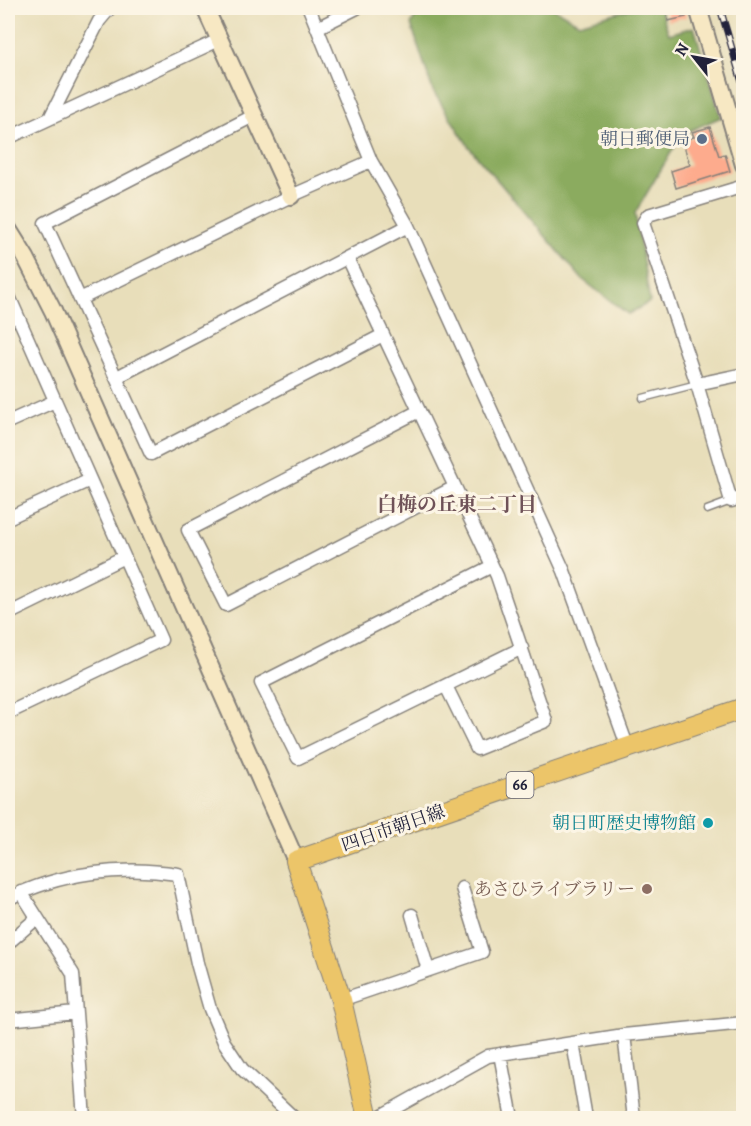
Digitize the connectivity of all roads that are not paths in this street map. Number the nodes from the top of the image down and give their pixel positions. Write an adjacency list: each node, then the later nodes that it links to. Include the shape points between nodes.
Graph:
1 (110, 8): 9 (street, via 99,21)
2 (205, 8): 7 (street)
3 (309, 8): 6 (street)
4 (357, 8): 6 (street)
5 (698, 8): 12 (street)
6 (319, 27): 11 (street)
7 (219, 40): 8 (street); 9 (street)
8 (255, 115): 14 (street); 19 (street, via 45,223)
9 (51, 116): 10 (street)
10 (8, 138)
11 (371, 161): 14 (street); 15 (street)
12 (744, 165)
13 (744, 186): 25 (street, via 648,215 643,223)
14 (291, 196): 19 (street)
15 (408, 226): 17 (street); 43 (street, via 564,571)
16 (8, 229): 44 (street, via 53,311)
17 (347, 258): 22 (street); 24 (street)
18 (8, 294): 20 (street)
19 (82, 298): 24 (street)
20 (14, 309): 21 (street); 27 (street)
21 (8, 323)
22 (383, 335): 24 (street, via 152,454); 28 (street)
23 (744, 374): 25 (street)
24 (117, 378)
25 (697, 384): 26 (lane); 33 (street)
26 (643, 398)
27 (55, 401): 29 (street); 30 (street)
28 (419, 411): 31 (street); 31 (street, via 188,530 226,605)
29 (8, 422)
30 (90, 480): 35 (street); 36 (street)
31 (454, 487): 37 (street)
32 (744, 497): 33 (street)
33 (730, 501): 34 (lane)
34 (707, 510)
35 (8, 518)
36 (124, 557): 38 (street); 42 (street, via 160,640)
37 (492, 566): 39 (street); 40 (street, via 261,683 298,758)
38 (8, 614)
39 (522, 648): 40 (street); 40 (street, via 546,721 477,749)
40 (446, 686)
41 (744, 708): 43 (main road, 四日市朝日線 / 66)
42 (8, 712)
43 (628, 748): 44 (main road, 四日市朝日線 / 66)
44 (296, 861): 52 (main road)
45 (462, 888): 51 (street, via 482,952)
46 (21, 892): 47 (street); 49 (street); 60 (street, via 77,875 154,870 178,874 197,963 224,1042 242,1069)
47 (8, 898)
48 (412, 915): 51 (street)
49 (37, 918): 50 (street); 53 (street, via 73,974)
50 (8, 943)
51 (428, 970): 52 (street)
52 (341, 999): 61 (main road)
53 (75, 1013): 54 (street); 59 (street)
54 (8, 1020)
55 (744, 1023): 56 (street)
56 (624, 1035): 57 (street); 65 (street)
57 (573, 1043): 58 (street); 64 (street)
58 (500, 1054): 62 (street, via 488,1056); 63 (street)
59 (84, 1119)
60 (294, 1119)
61 (368, 1119)
62 (377, 1119)
63 (512, 1119)
64 (586, 1119)
65 (634, 1119)

